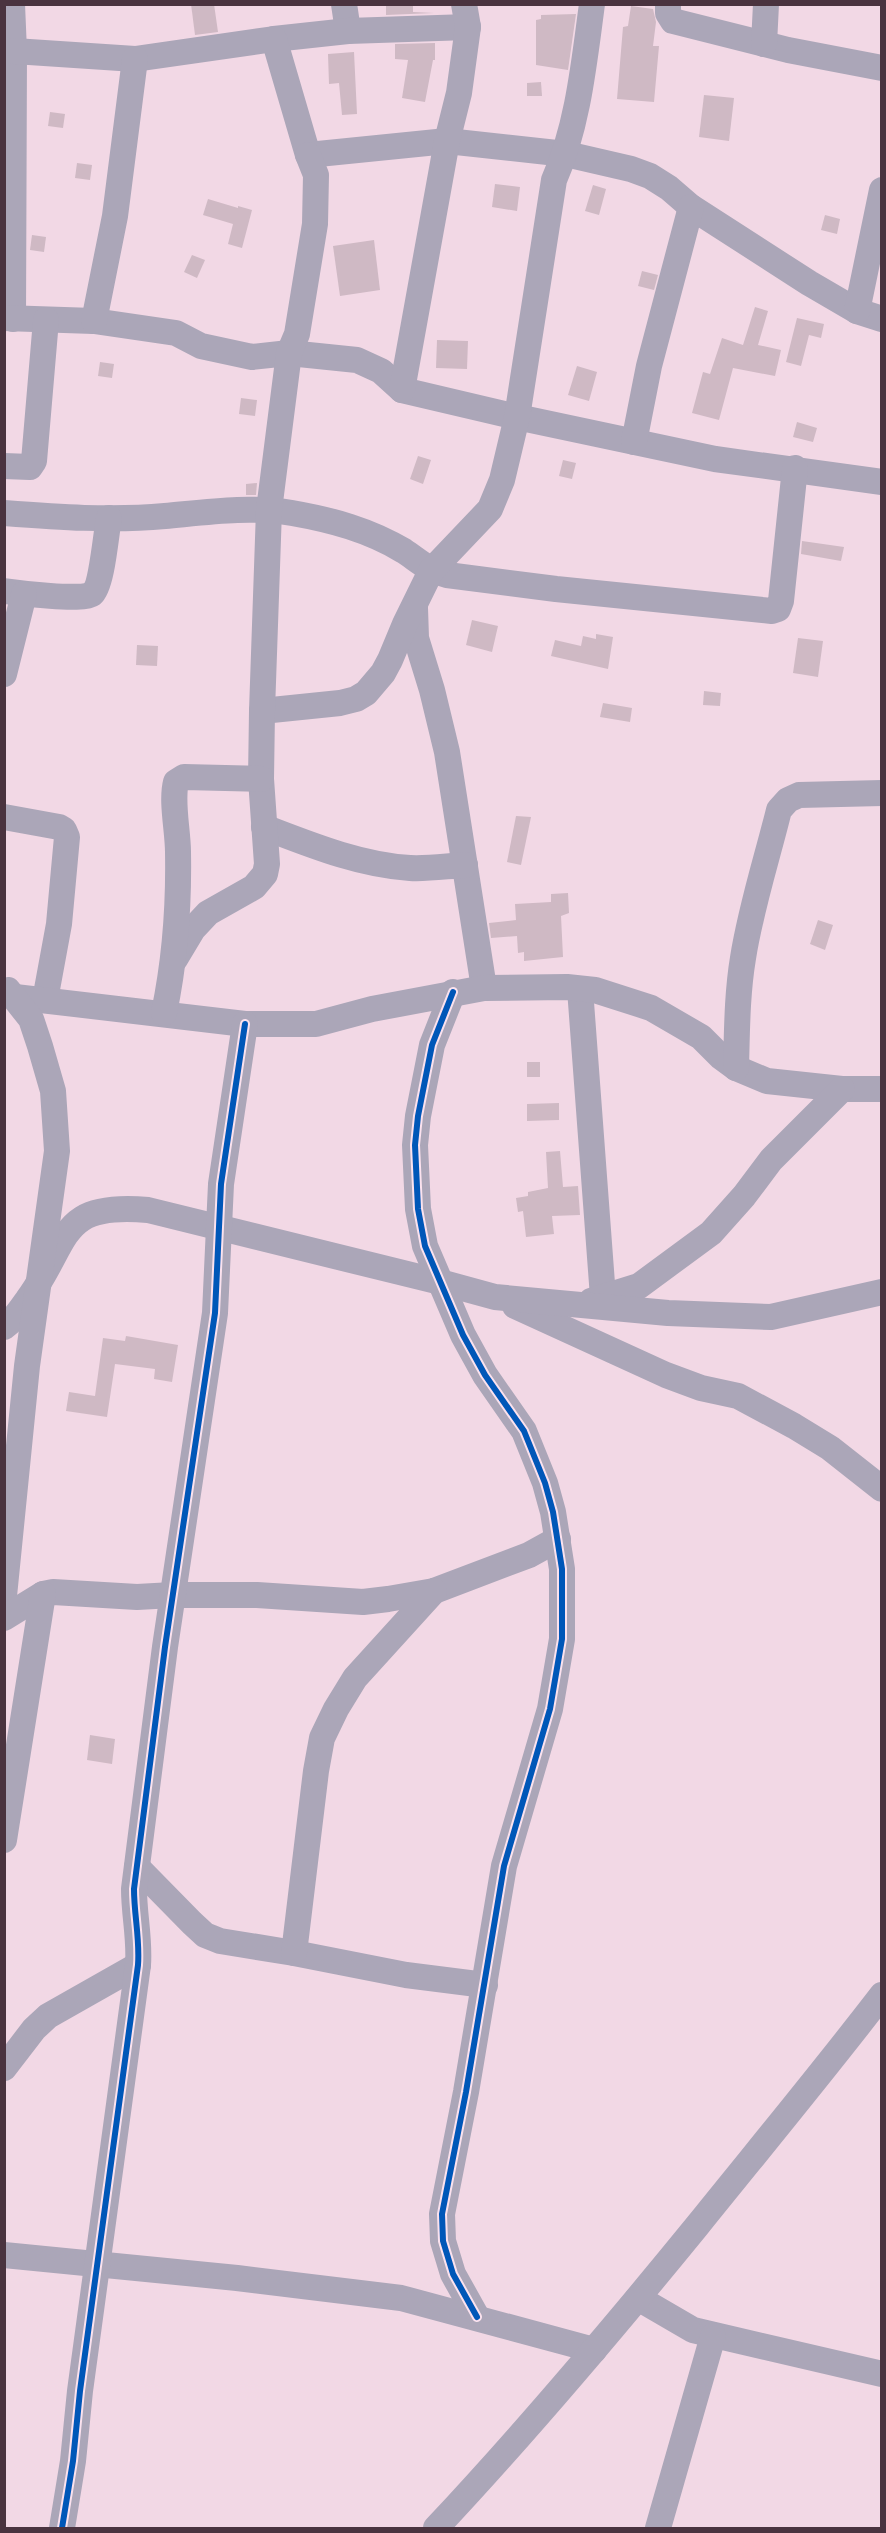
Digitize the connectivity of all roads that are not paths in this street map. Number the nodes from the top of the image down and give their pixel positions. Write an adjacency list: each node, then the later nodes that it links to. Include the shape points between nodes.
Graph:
1 (12, 4): 10 (street)
2 (344, 4): 7 (street)
3 (592, 4): 14 (street)
4 (668, 4): 9 (street, via 673,21)
5 (766, 4): 9 (street)
6 (466, 16): 7 (street); 13 (street, via 459,93)
7 (348, 31): 8 (street)
8 (274, 39): 11 (street); 15 (street)
9 (764, 44): 12 (street)
10 (14, 51): 11 (street); 19 (street)
11 (135, 59): 22 (street, via 115,216)
12 (882, 68)
13 (447, 141): 14 (street); 15 (street); 24 (street)
14 (566, 154): 17 (street, via 650,176); 25 (street, via 554,180)
15 (308, 155): 23 (street, via 316,174 315,224 297,334)
16 (882, 190): 18 (street)
17 (691, 207): 18 (street); 26 (street, via 648,366)
18 (857, 311): 20 (street)
19 (9, 319): 21 (street)
20 (882, 319)
21 (46, 320): 22 (street); 27 (street, via 34,461 30,467)
22 (94, 321): 23 (street, via 176,333 201,346 252,357)
23 (289, 353): 24 (street, via 357,360 381,371); 30 (street)
24 (402, 390): 25 (street)
25 (517, 417): 26 (street); 33 (street, via 502,480 490,509)
26 (634, 442): 28 (street, via 715,459)
27 (4, 466)
28 (795, 468): 29 (street); 33 (street, via 781,601 776,610 556,590)
29 (882, 482)
30 (269, 510): 32 (street); 33 (street, via 355,527 404,551); 37 (street)
31 (4, 513): 32 (street)
32 (109, 518): 34 (street, via 93,593 70,597)
33 (432, 571): 35 (street)
34 (14, 593): 36 (street)
35 (414, 604): 37 (street, via 383,673 366,693 340,703); 42 (street, via 416,638 447,752)
36 (4, 674)
37 (262, 711): 38 (street)
38 (261, 779): 41 (street); 43 (street, via 184,777 176,782)
39 (882, 793): 51 (street, via 799,795 779,810 743,957)
40 (4, 817): 48 (street, via 59,827 68,837 59,924)
41 (264, 827): 42 (street, via 321,848 392,866); 43 (street, via 267,864 261,881 208,914 193,929)
42 (465, 865): 44 (street)
43 (175, 959): 49 (street)
44 (484, 988): 45 (street); 47 (street)
45 (580, 988): 51 (street, via 651,1008 701,1037); 59 (street)
46 (10, 991): 48 (street); 56 (street, via 30,1018 53,1090 57,1150)
47 (453, 993): 50 (street, via 316,1024); 55 (street, via 432,1045 415,1145 418,1209 425,1246)
48 (45, 1000): 49 (street)
49 (164, 1013): 50 (street)
50 (245, 1024): 54 (street, via 221,1184)
51 (736, 1068): 52 (street, via 767,1081)
52 (842, 1089): 53 (street); 59 (street, via 771,1160 711,1233 639,1286)
53 (882, 1089)
54 (219, 1228): 55 (street); 56 (street, via 148,1210 96,1212 73,1224); 65 (street, via 215,1313)
55 (440, 1282): 58 (street); 62 (street, via 485,1376 524,1431 545,1483)
56 (38, 1286): 60 (street); 66 (street)
57 (882, 1292): 59 (street, via 771,1317 668,1313)
58 (495, 1297): 59 (street); 61 (street, via 666,1375 738,1396 830,1448)
59 (592, 1301)
60 (4, 1327)
61 (882, 1489)
62 (558, 1539): 63 (street, via 529,1555); 72 (street, via 562,1640 550,1709 504,1866)
63 (434, 1591): 65 (street, via 363,1602); 70 (street, via 355,1678 322,1738)
64 (43, 1594): 65 (street); 67 (street); 68 (street)
65 (173, 1594): 69 (street)
66 (4, 1596)
67 (4, 1618)
68 (5, 1828)
69 (137, 1866): 70 (street, via 206,1935 220,1941); 71 (street, via 134,1900)
70 (294, 1953): 72 (street, via 406,1975)
71 (138, 1965): 74 (street, via 48,2016); 76 (street)
72 (484, 1985): 78 (street, via 442,2214 443,2241 453,2274)
73 (882, 1995): 77 (street)
74 (4, 2068)
75 (4, 2255): 76 (street)
76 (97, 2263): 78 (street, via 379,2295); 82 (street, via 74,2461)
77 (638, 2298): 79 (street, via 693,2330); 80 (street)
78 (477, 2318): 80 (street)
79 (713, 2336): 81 (street); 84 (street)
80 (594, 2350): 83 (street)
81 (882, 2374)
82 (62, 2529)
83 (436, 2529)
84 (658, 2529)

